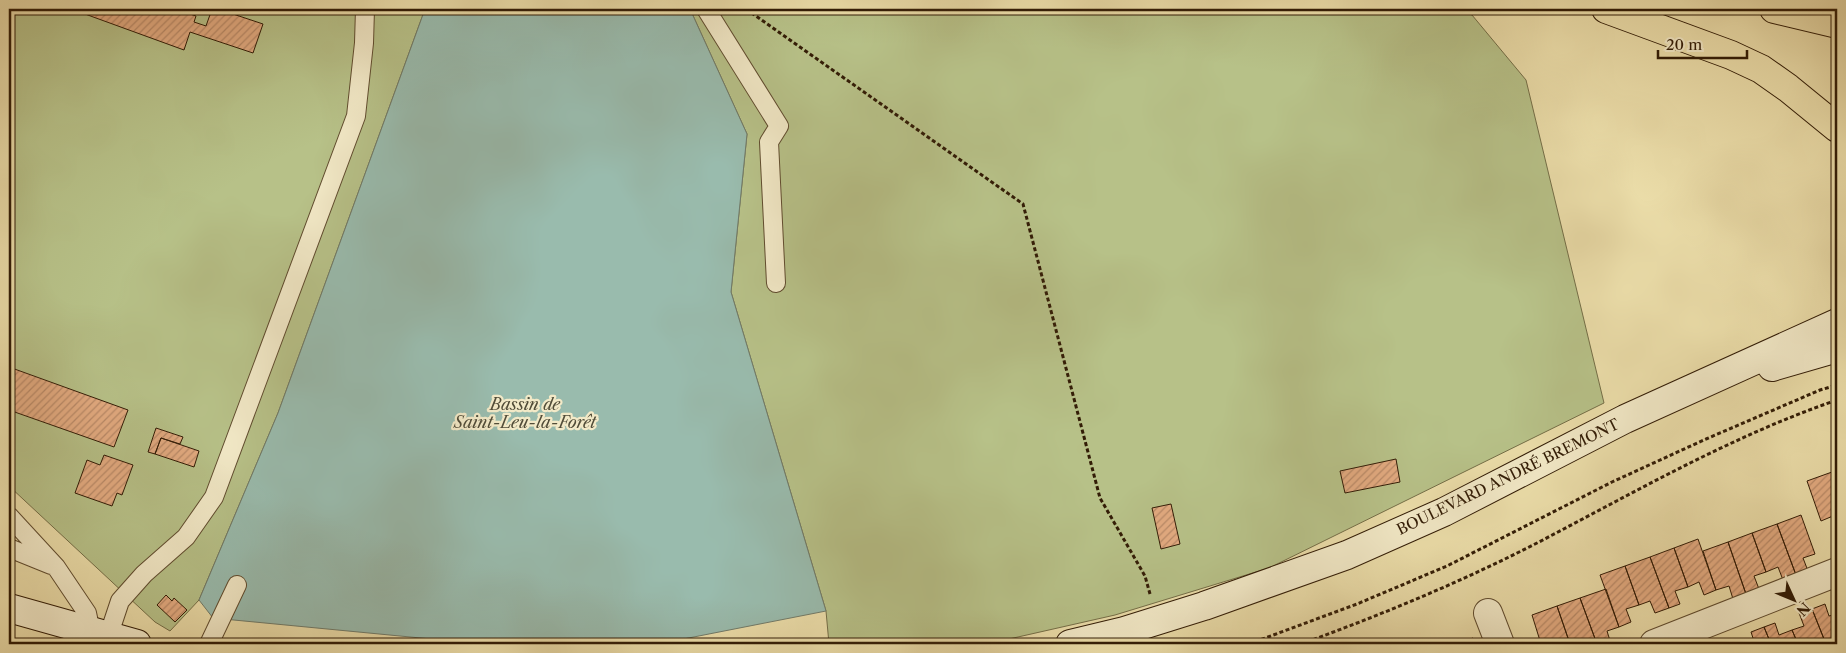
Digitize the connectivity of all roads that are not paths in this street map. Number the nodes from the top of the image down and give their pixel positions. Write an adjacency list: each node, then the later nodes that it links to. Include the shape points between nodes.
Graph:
1 (365, 9): 18 (lane, via 356,116 214,497 186,537 144,574 120,601)
2 (706, 9): 7 (lane, via 779,126 769,142)
3 (1606, 9): 6 (highway, via 1731,55 1761,70)
4 (1774, 9): 5 (highway)
5 (1837, 24)
6 (1837, 128)
7 (776, 283)
8 (1837, 323): 10 (street, BOULEVARD ANDRÉ BREMONT)
9 (1837, 348): 10 (street, BOULEVARD ANDRÉ BREMONT)
10 (1689, 391): 19 (street, BOULEVARD ANDRÉ BREMONT, via 1625,419 1444,512 1347,555 1159,620)
11 (9, 516): 13 (lane)
12 (9, 548): 13 (lane)
13 (56, 567): 18 (lane)
14 (1837, 572): 24 (street)
15 (237, 585): 21 (lane)
16 (9, 608): 18 (street)
17 (1488, 613): 23 (street)
18 (99, 635): 20 (street)
19 (1126, 638): 22 (street, BOULEVARD ANDRÉ BREMONT)
20 (137, 644)
21 (209, 644)
22 (1070, 644)
23 (1500, 644)
24 (1654, 644)

